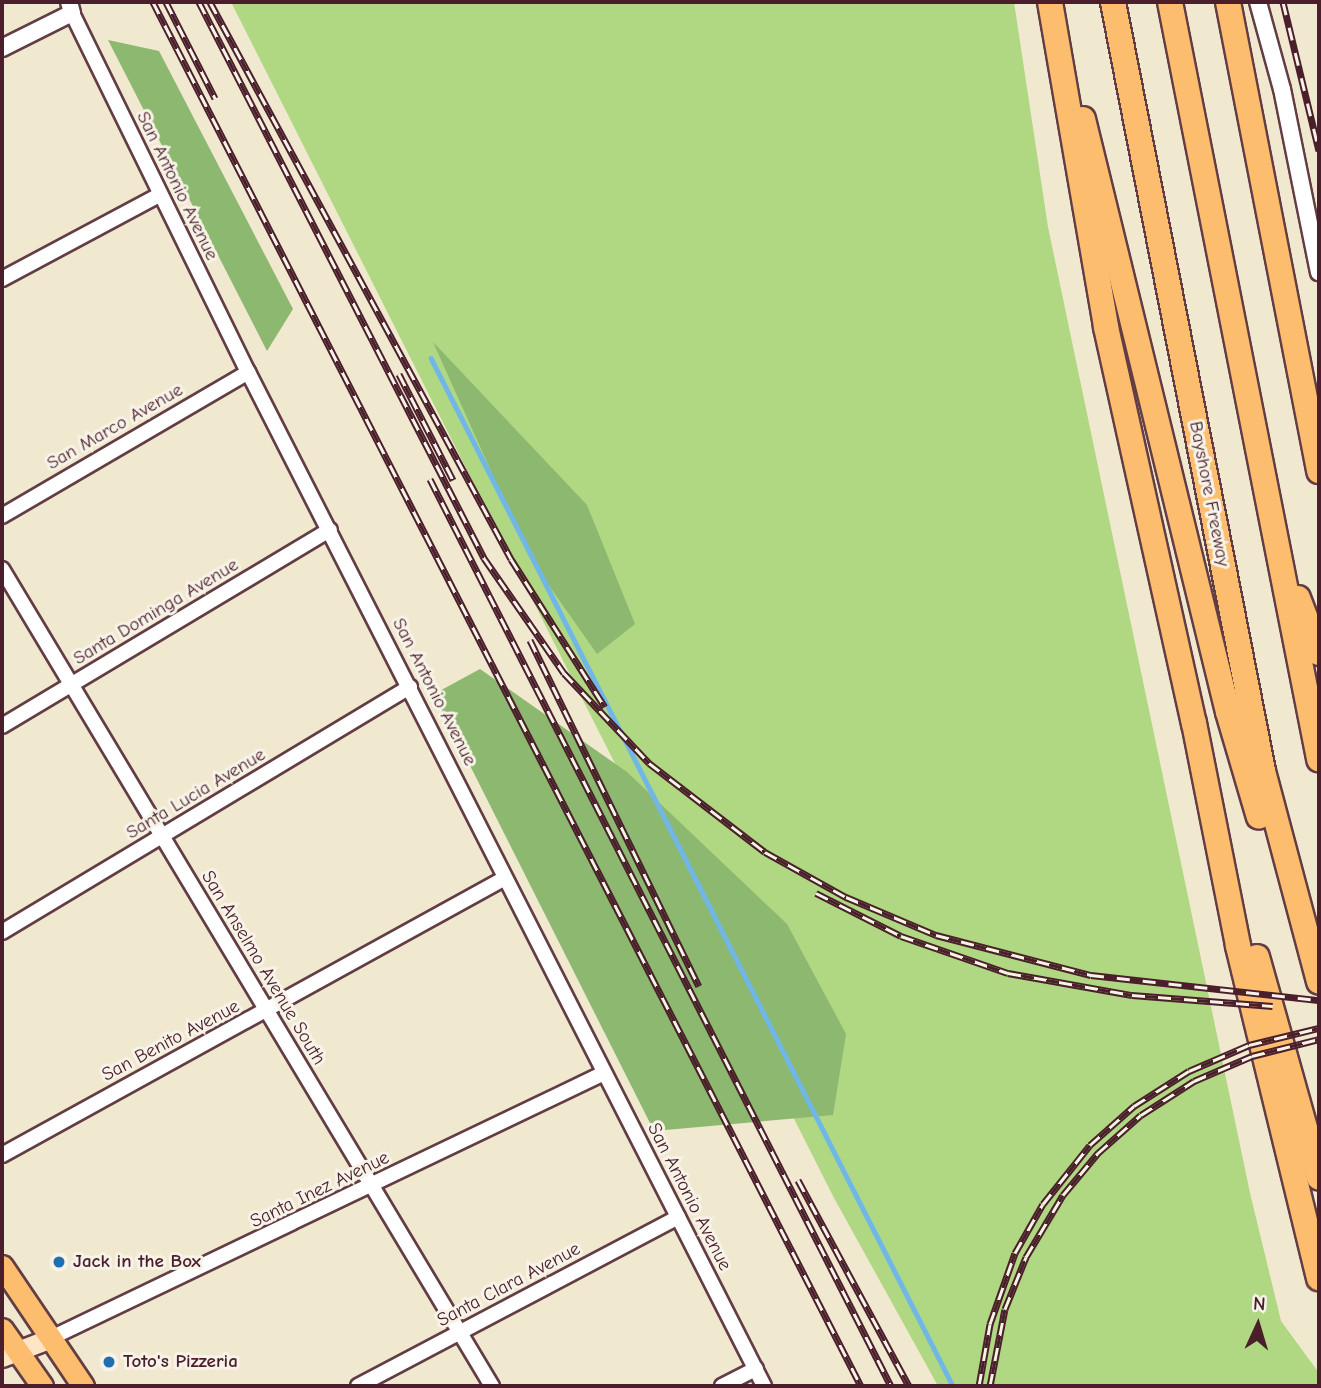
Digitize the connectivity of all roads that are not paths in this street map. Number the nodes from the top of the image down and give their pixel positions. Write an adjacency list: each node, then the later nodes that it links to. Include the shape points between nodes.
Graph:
1 (1113, 2): 27 (highway, Bayshore Freeway, via 1263,771)
2 (1170, 2): 15 (highway)
3 (1228, 2): 12 (highway)
4 (1258, 2): 9 (street, via 1282,89)
5 (71, 7): 7 (street); 8 (street, San Antonio Avenue)
6 (1051, 10): 22 (highway, via 1106,327); 27 (highway, via 1147,371 1240,759)
7 (2, 48)
8 (159, 195): 10 (street); 11 (street, San Antonio Avenue)
9 (1319, 272)
10 (2, 279)
11 (248, 372): 16 (street, San Marco Avenue); 17 (street, San Antonio Avenue)
12 (1300, 373): 13 (highway); 14 (highway)
13 (1319, 443)
14 (1319, 471)
15 (1265, 482): 19 (highway); 24 (highway)
16 (2, 516)
17 (330, 530): 20 (street, Santa Dominga Avenue); 21 (street, San Antonio Avenue)
18 (2, 569): 20 (street, San Anselmo Avenue South)
19 (1319, 653)
20 (70, 685): 23 (street, Santa Dominga Avenue); 25 (street, San Anselmo Avenue South)
21 (410, 687): 25 (street, Santa Lucia Avenue); 26 (street, San Antonio Avenue)
22 (1194, 723): 33 (highway); 37 (highway, via 1238,946)
23 (2, 726)
24 (1319, 759)
25 (163, 837): 28 (street, Santa Lucia Avenue); 30 (street, San Anselmo Avenue South)
26 (505, 878): 30 (street, San Benito Avenue); 31 (street, San Antonio Avenue)
27 (1302, 926): 29 (highway, Bayshore Freeway)
28 (2, 932)
29 (1319, 982)
30 (267, 1011): 32 (street, San Benito Avenue); 34 (street, San Anselmo Avenue South)
31 (604, 1073): 34 (street, Santa Inez Avenue); 35 (street, San Antonio Avenue)
32 (2, 1155)
33 (1319, 1177)
34 (371, 1187): 39 (street, San Anselmo Avenue South); 40 (street, Santa Inez Avenue)
35 (678, 1217): 39 (street, Santa Clara Avenue); 42 (street, San Antonio Avenue)
36 (2, 1266): 40 (main road)
37 (1319, 1278)
38 (2, 1331): 40 (main road); 41 (main road)
39 (460, 1333): 45 (street, Santa Clara Avenue); 46 (street, San Anselmo Avenue South)
40 (51, 1338): 41 (main road); 44 (main road)
41 (10, 1354): 43 (main road)
42 (756, 1369): 47 (street); 48 (street, San Antonio Avenue)
43 (42, 1386)
44 (83, 1386)
45 (358, 1386)
46 (492, 1386)
47 (722, 1386)
48 (764, 1386)

